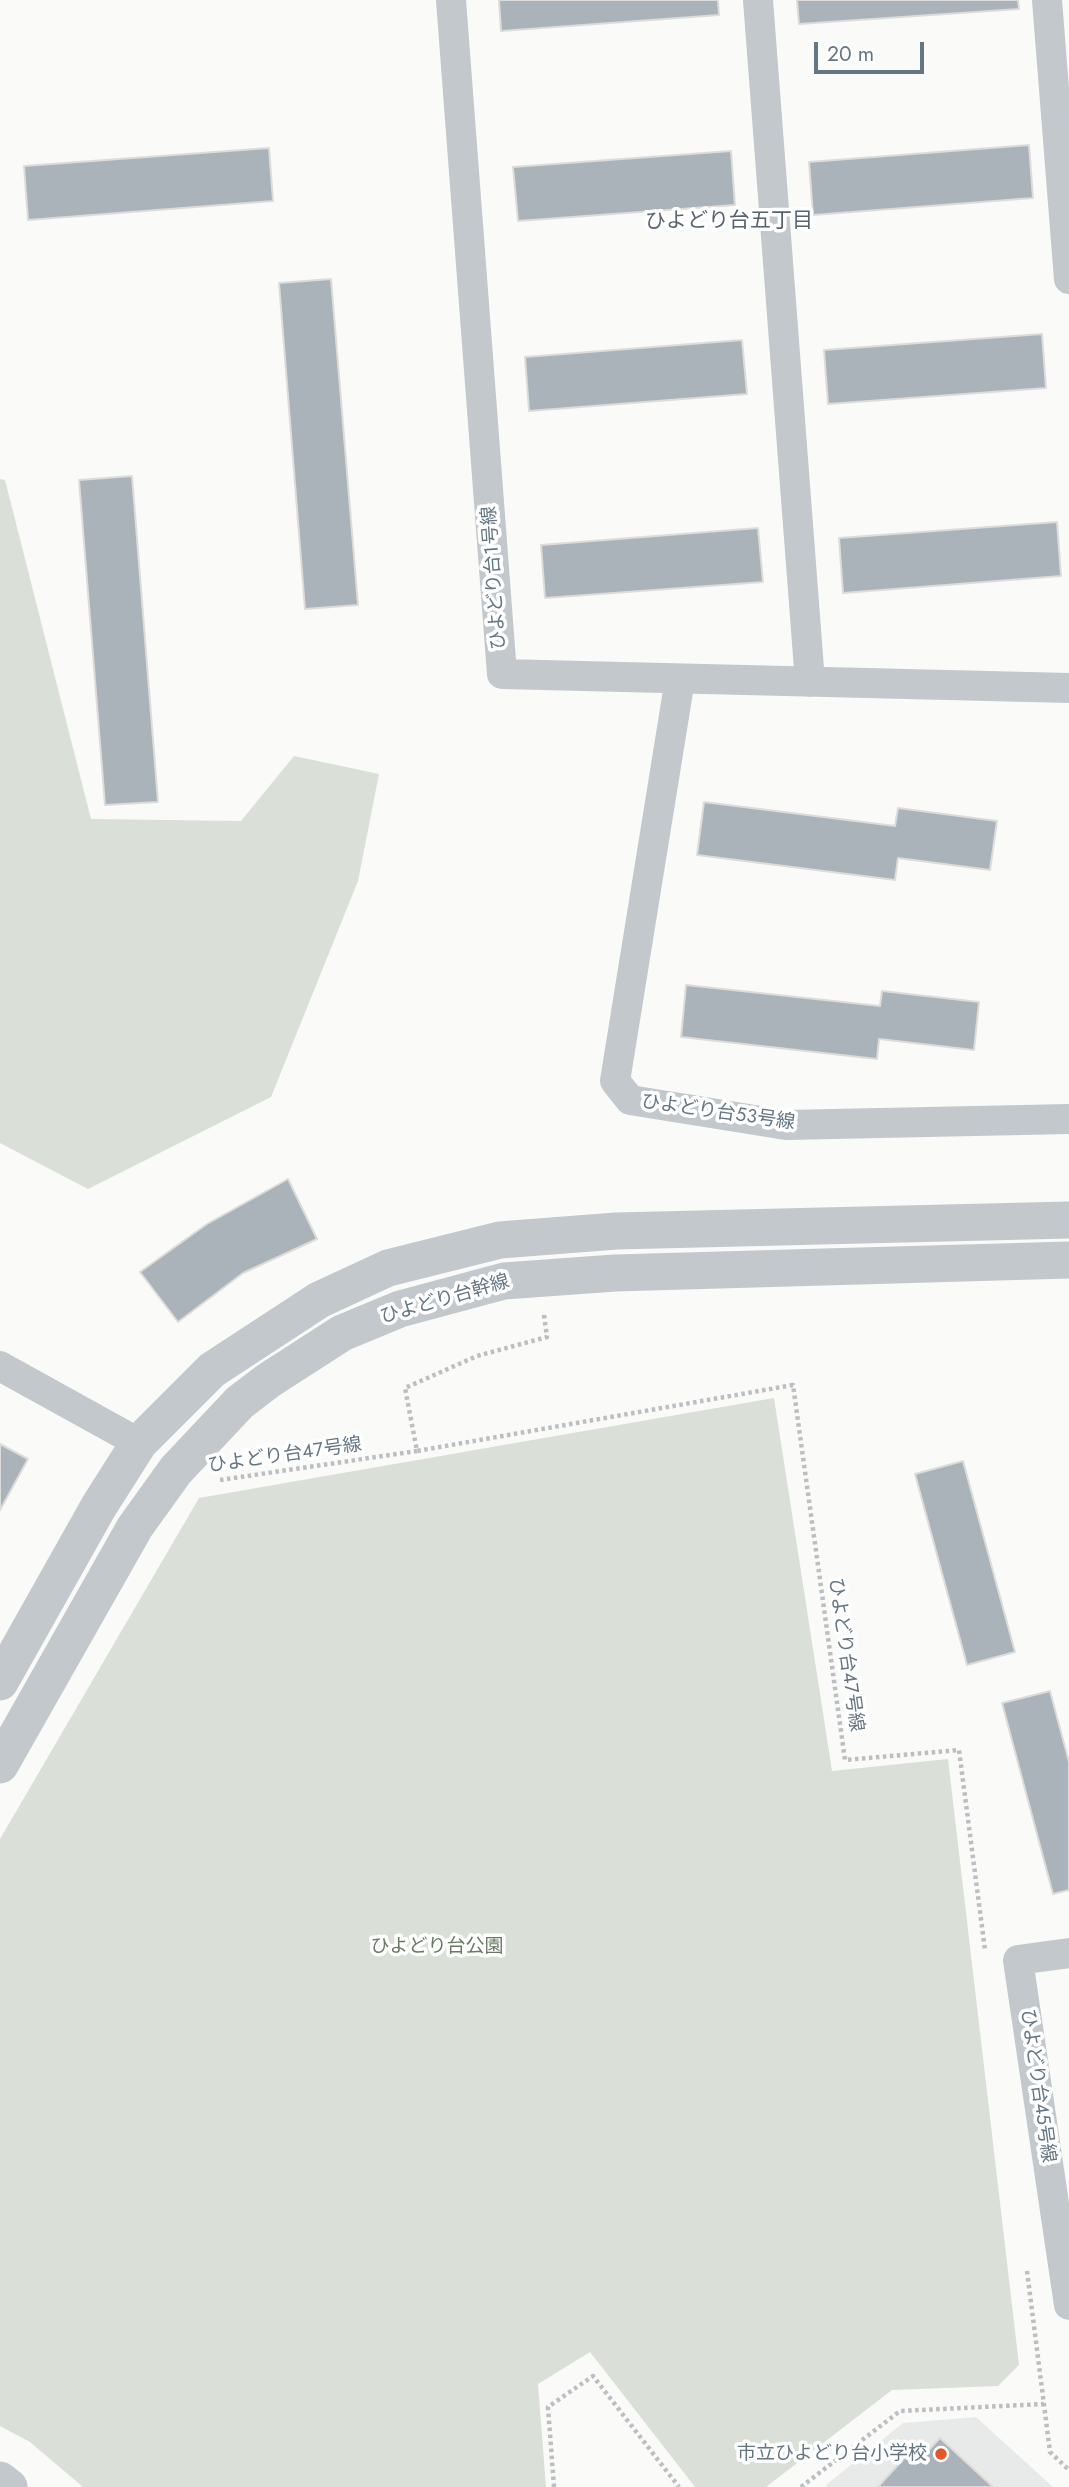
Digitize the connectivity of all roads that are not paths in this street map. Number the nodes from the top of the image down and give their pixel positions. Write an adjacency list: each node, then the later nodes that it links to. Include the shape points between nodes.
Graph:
1 (451, 0): 6 (street, ひよどり台１号線, via 502,674)
2 (758, 0): 7 (street)
3 (1047, 0): 4 (street)
4 (1065, 185): 5 (street)
5 (1069, 279)
6 (680, 679): 7 (street, ひよどり台１号線); 9 (street, ひよどり台５３号線, via 615,1081 630,1100 786,1125)
7 (810, 682): 8 (street, ひよどり台１号線)
8 (1069, 688)
9 (1069, 1119)
10 (1069, 1220): 13 (street, via 616,1231 500,1240 388,1268 319,1300 212,1370)
11 (1069, 1261): 15 (street, ひよどり台幹線, via 615,1273 504,1281 400,1309 342,1333 240,1402 176,1470 135,1527)
12 (0, 1366): 13 (street)
13 (139, 1443): 14 (street)
14 (0, 1682)
15 (0, 1765)
16 (1069, 1954): 17 (street, ひよどり台４５号線, via 1018,1960)
17 (1069, 2305)
18 (0, 2480): 19 (street)
19 (9, 2487)

